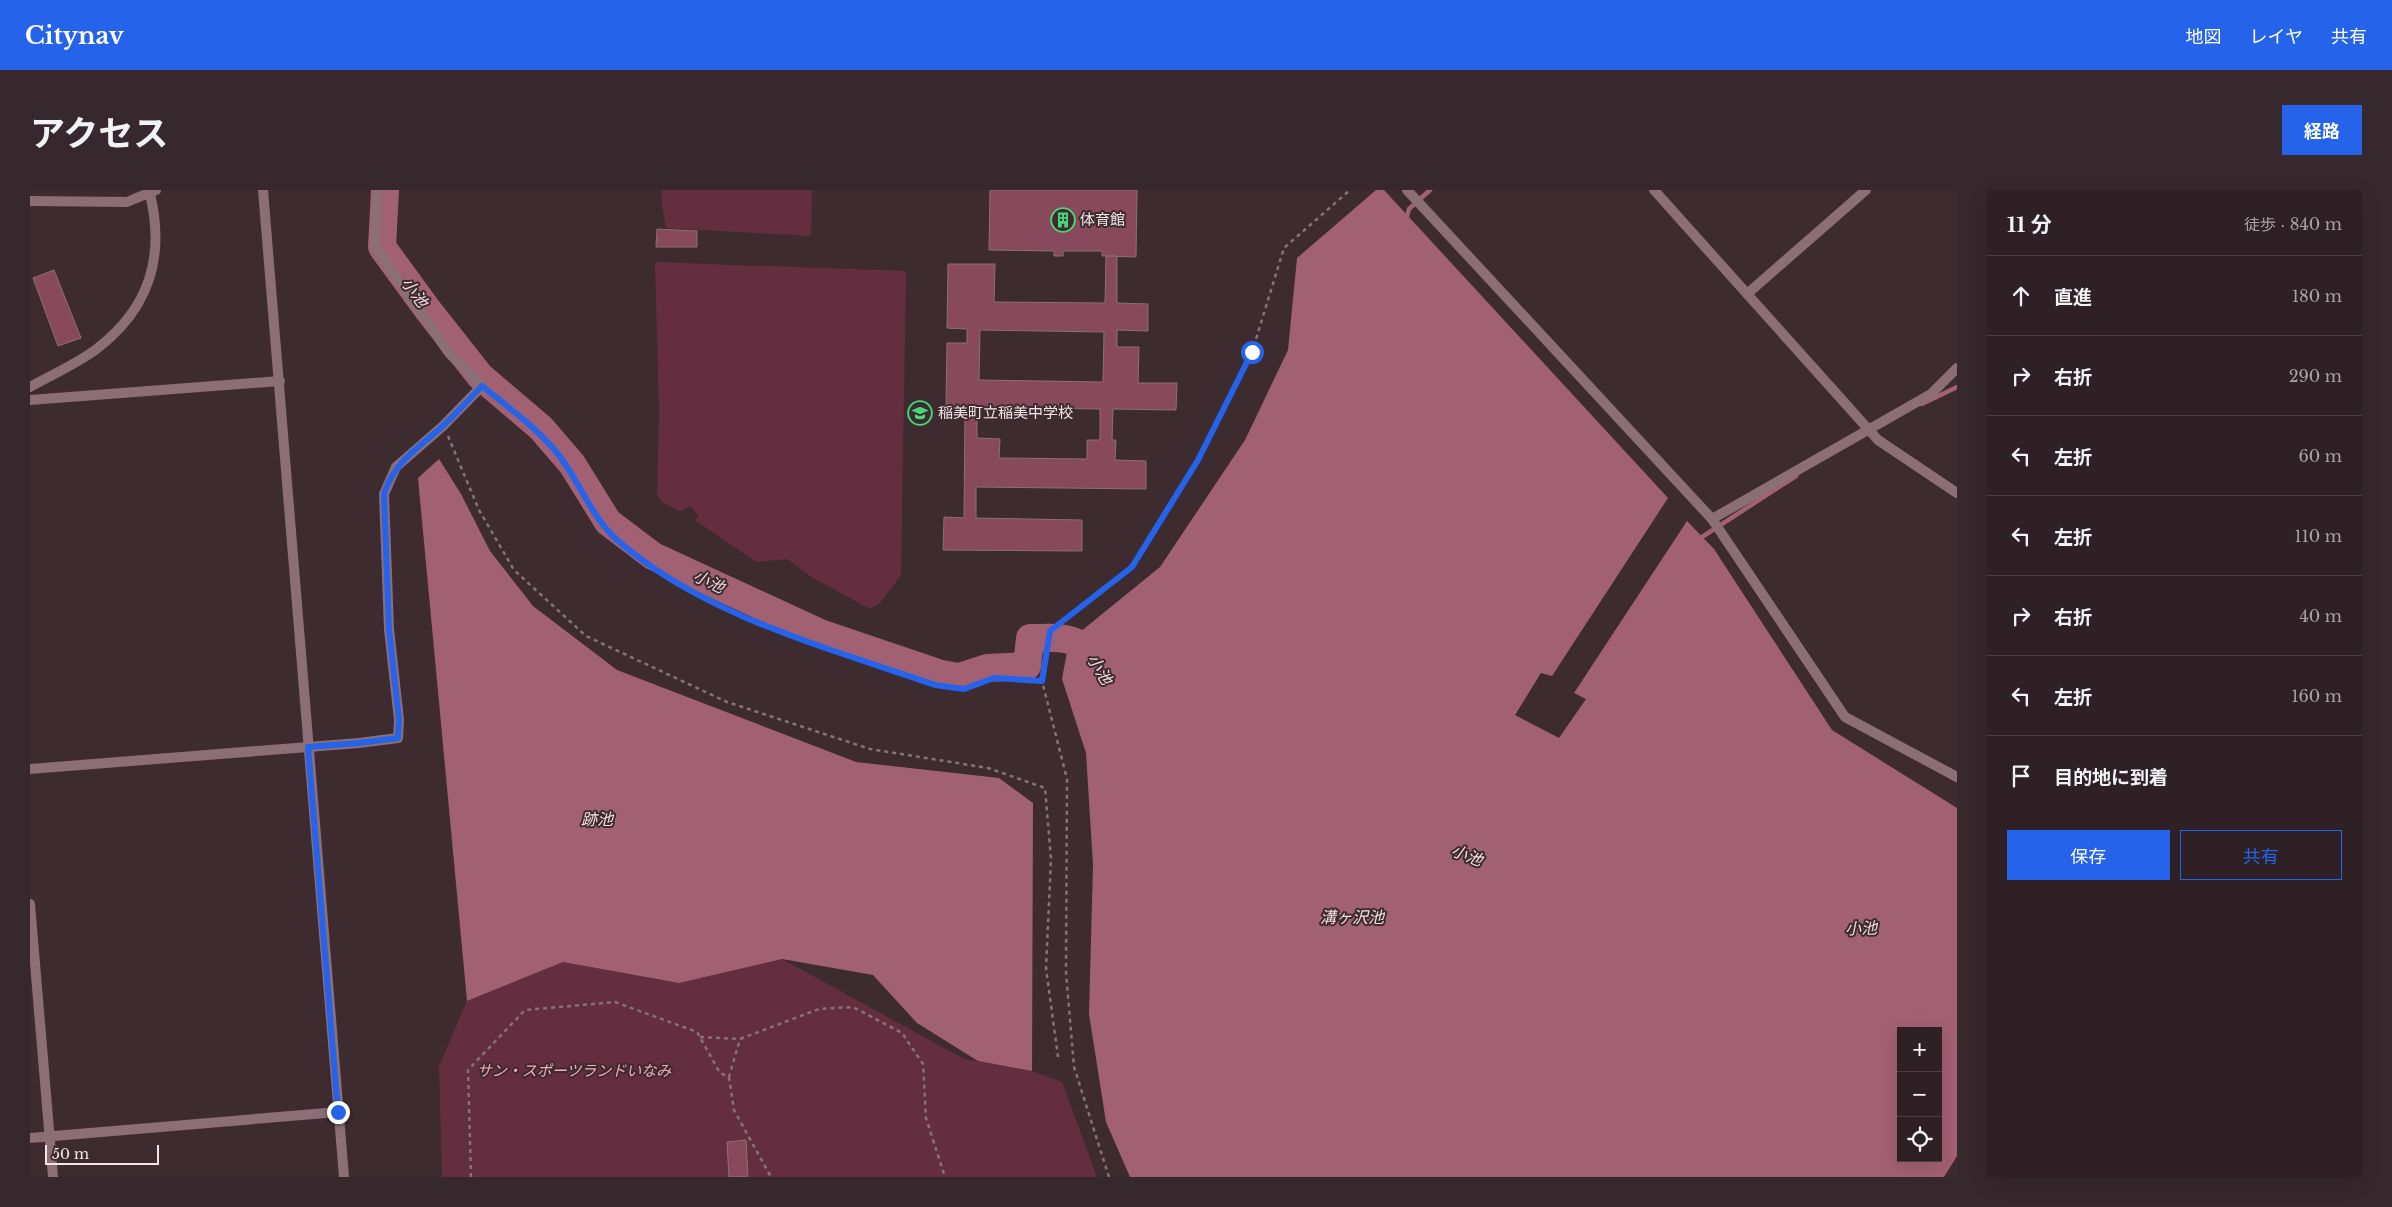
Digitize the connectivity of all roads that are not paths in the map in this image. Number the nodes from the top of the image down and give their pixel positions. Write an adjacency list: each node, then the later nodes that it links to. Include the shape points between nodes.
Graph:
1 (262, 190): 10 (street)
2 (377, 190): 16 (street, via 375,247 450,353 482,386 396,467 384,494 389,629 398,738)
3 (1407, 190): 15 (street)
4 (1654, 190): 8 (street)
5 (1866, 190): 8 (street)
6 (153, 192): 7 (street, via 127,202); 11 (street, via 156,256 149,284 138,304 99,348)
7 (30, 201)
8 (1747, 294): 13 (street)
9 (1957, 368): 13 (street, via 1931,394)
10 (280, 381): 12 (street); 16 (street)
11 (30, 387)
12 (30, 400)
13 (1868, 428): 14 (street, via 1878,440); 15 (street)
14 (1957, 494)
15 (1712, 518): 18 (street, via 1845,717)
16 (308, 747): 17 (street); 20 (street)
17 (30, 769)
18 (1957, 777)
19 (30, 904): 21 (street)
20 (338, 1112): 21 (street); 24 (street)
21 (50, 1136): 22 (street); 23 (street)
22 (30, 1138)
23 (53, 1177)
24 (344, 1177)

